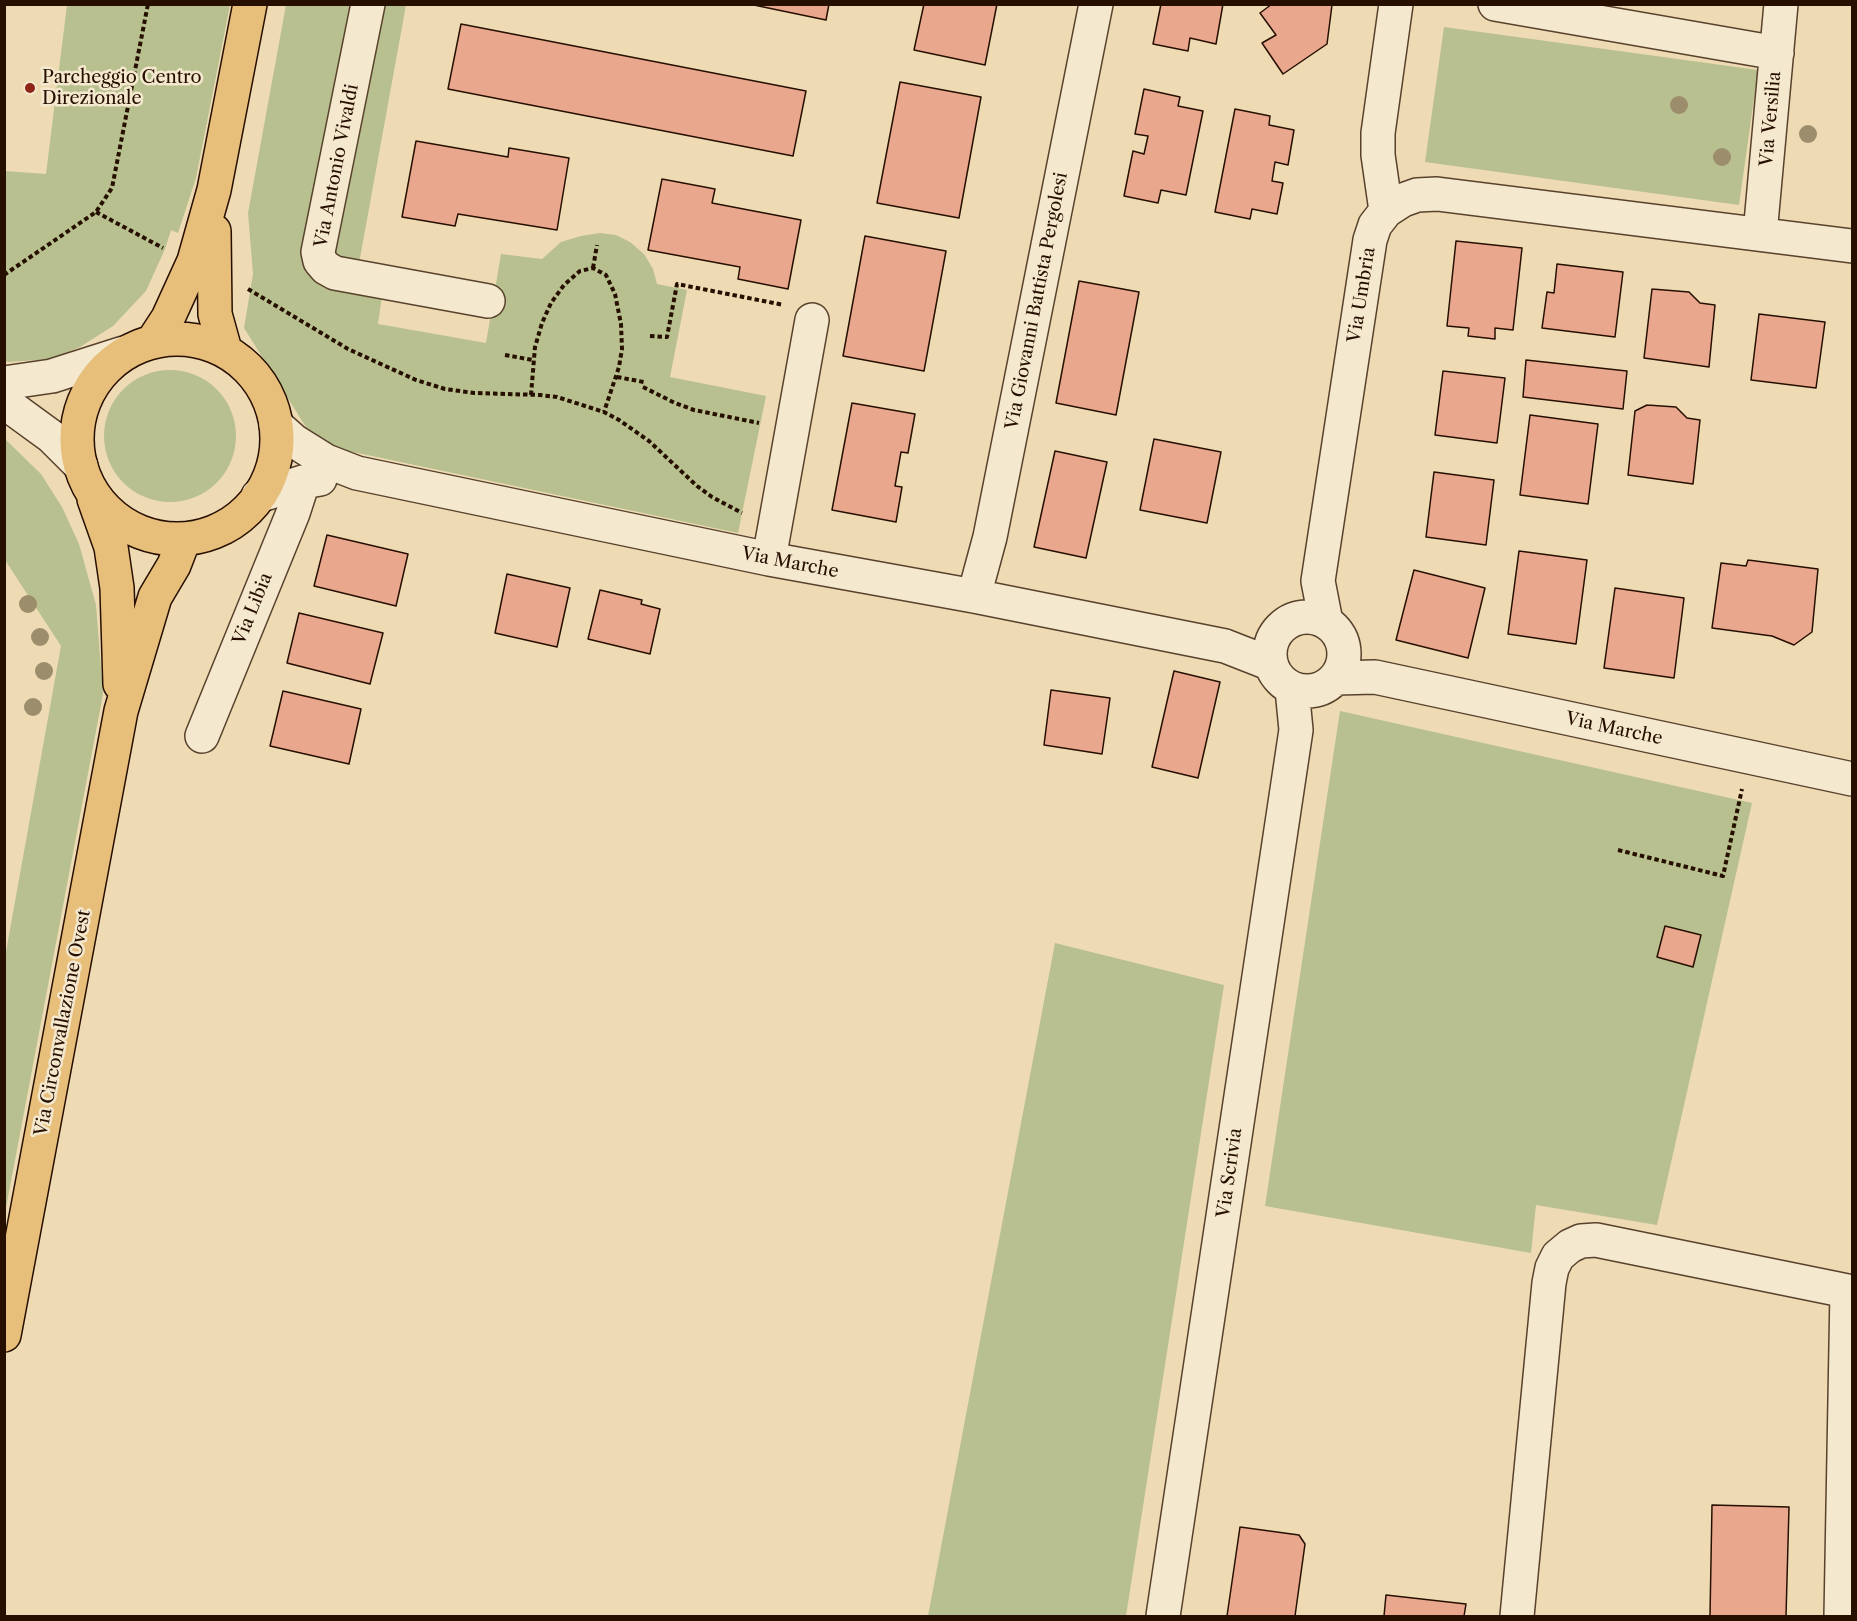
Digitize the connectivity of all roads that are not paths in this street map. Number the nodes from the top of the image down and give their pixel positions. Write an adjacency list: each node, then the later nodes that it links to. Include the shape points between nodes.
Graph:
1 (250, 4): 8 (main road)
2 (369, 4): 12 (street, Via Antonio Vivaldi, via 318,252 321,261 335,273)
3 (1096, 4): 25 (street, Via Giovanni Battista Pergolesi, via 992,525)
4 (1396, 4): 9 (street, via 1378,133)
5 (1495, 4): 7 (street)
6 (1781, 4): 7 (street, Via Versilia)
7 (1777, 52): 10 (street, Via Versilia)
8 (214, 190): 14 (main road, via 194,261 168,318); 15 (main road, via 215,314)
9 (1386, 211): 10 (street, via 1417,195 1437,194); 26 (street, Via Umbria, via 1370,240)
10 (1760, 234): 11 (street)
11 (1852, 246)
12 (488, 301)
13 (800, 313): 24 (street)
14 (138, 347): 15 (main road, via 170,339 190,339); 16 (street, via 52,376); 20 (main road, via 100,375 84,403 77,435)
15 (225, 350): 18 (main road, via 249,369 267,395)
16 (4, 383)
17 (4, 402): 20 (street, via 52,437)
18 (276, 425): 19 (street, Via Marche, via 326,461); 22 (main road, via 276,457)
19 (357, 473): 21 (street, Via Marche); 24 (street, Via Marche)
20 (86, 479): 23 (main road, via 109,513 131,528 157,537); 28 (main road, Via Circonvallazione Ovest, via 111,547 117,588)
21 (303, 482): 22 (street, Via Marche); 29 (street, Via Libia)
22 (258, 496): 23 (main road, via 234,522 209,535)
23 (184, 539): 28 (main road, Via Circonvallazione Ovest, via 155,597)
24 (769, 559): 25 (street, Via Marche)
25 (974, 596): 27 (street, Via Marche, via 1225,646)
26 (1312, 620): 27 (street, via 1289,621 1281,627); 27 (street, via 1333,627 1342,642)
27 (1305, 671): 30 (street, Via Marche, via 1375,677); 33 (street, Via Scrivia)
28 (121, 711): 32 (main road, Via Circonvallazione Ovest)
29 (202, 736)
30 (1852, 779)
31 (1850, 1292): 34 (street, via 1596,1240 1569,1246 1558,1256 1549,1283); 35 (street)
32 (4, 1335)
33 (1164, 1617)
34 (1517, 1617)
35 (1841, 1617)

